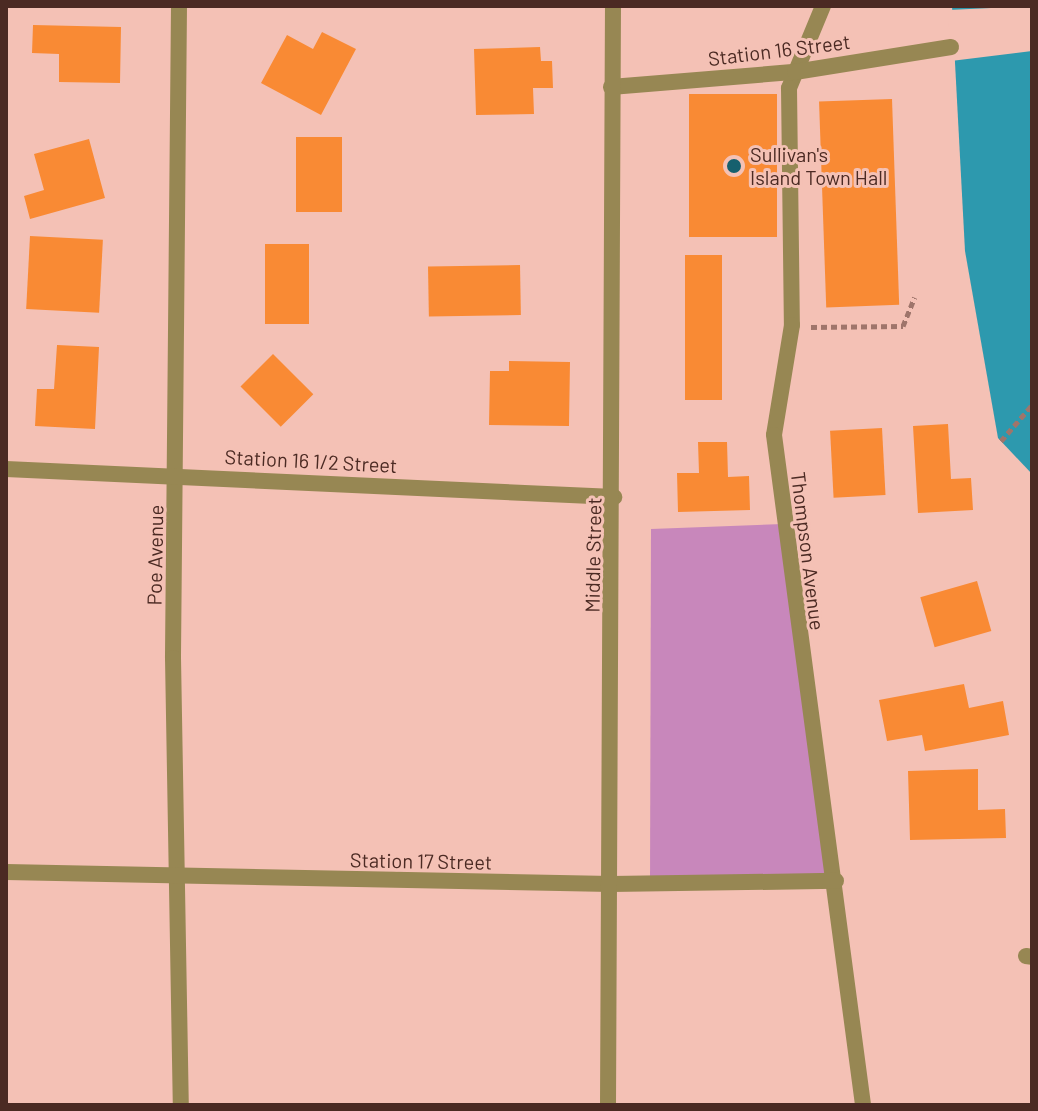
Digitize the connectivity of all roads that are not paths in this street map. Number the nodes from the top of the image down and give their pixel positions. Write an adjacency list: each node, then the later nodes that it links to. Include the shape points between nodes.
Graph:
1 (179, 6): 8 (street, Poe Avenue)
2 (613, 6): 6 (street, Middle Street)
3 (823, 6): 5 (street, Thompson Avenue)
4 (951, 47): 5 (street, Station 16 Street)
5 (795, 72): 6 (street, Station 16 Street); 12 (street, Thompson Avenue, via 792,325 774,435)
6 (611, 87): 9 (street, Middle Street)
7 (6, 469): 8 (street, Station 16 1/2 Street)
8 (177, 474): 9 (street, Station 16 1/2 Street); 11 (street, Poe Avenue)
9 (614, 497): 13 (street, Middle Street)
10 (6, 872): 11 (street, Station 17 Street)
11 (177, 876): 13 (street, Station 17 Street); 14 (street, Poe Avenue)
12 (836, 881): 13 (street, Station 17 Street); 16 (street, Thompson Avenue)
13 (611, 884): 15 (street, Middle Street)
14 (181, 1105)
15 (608, 1105)
16 (863, 1105)

